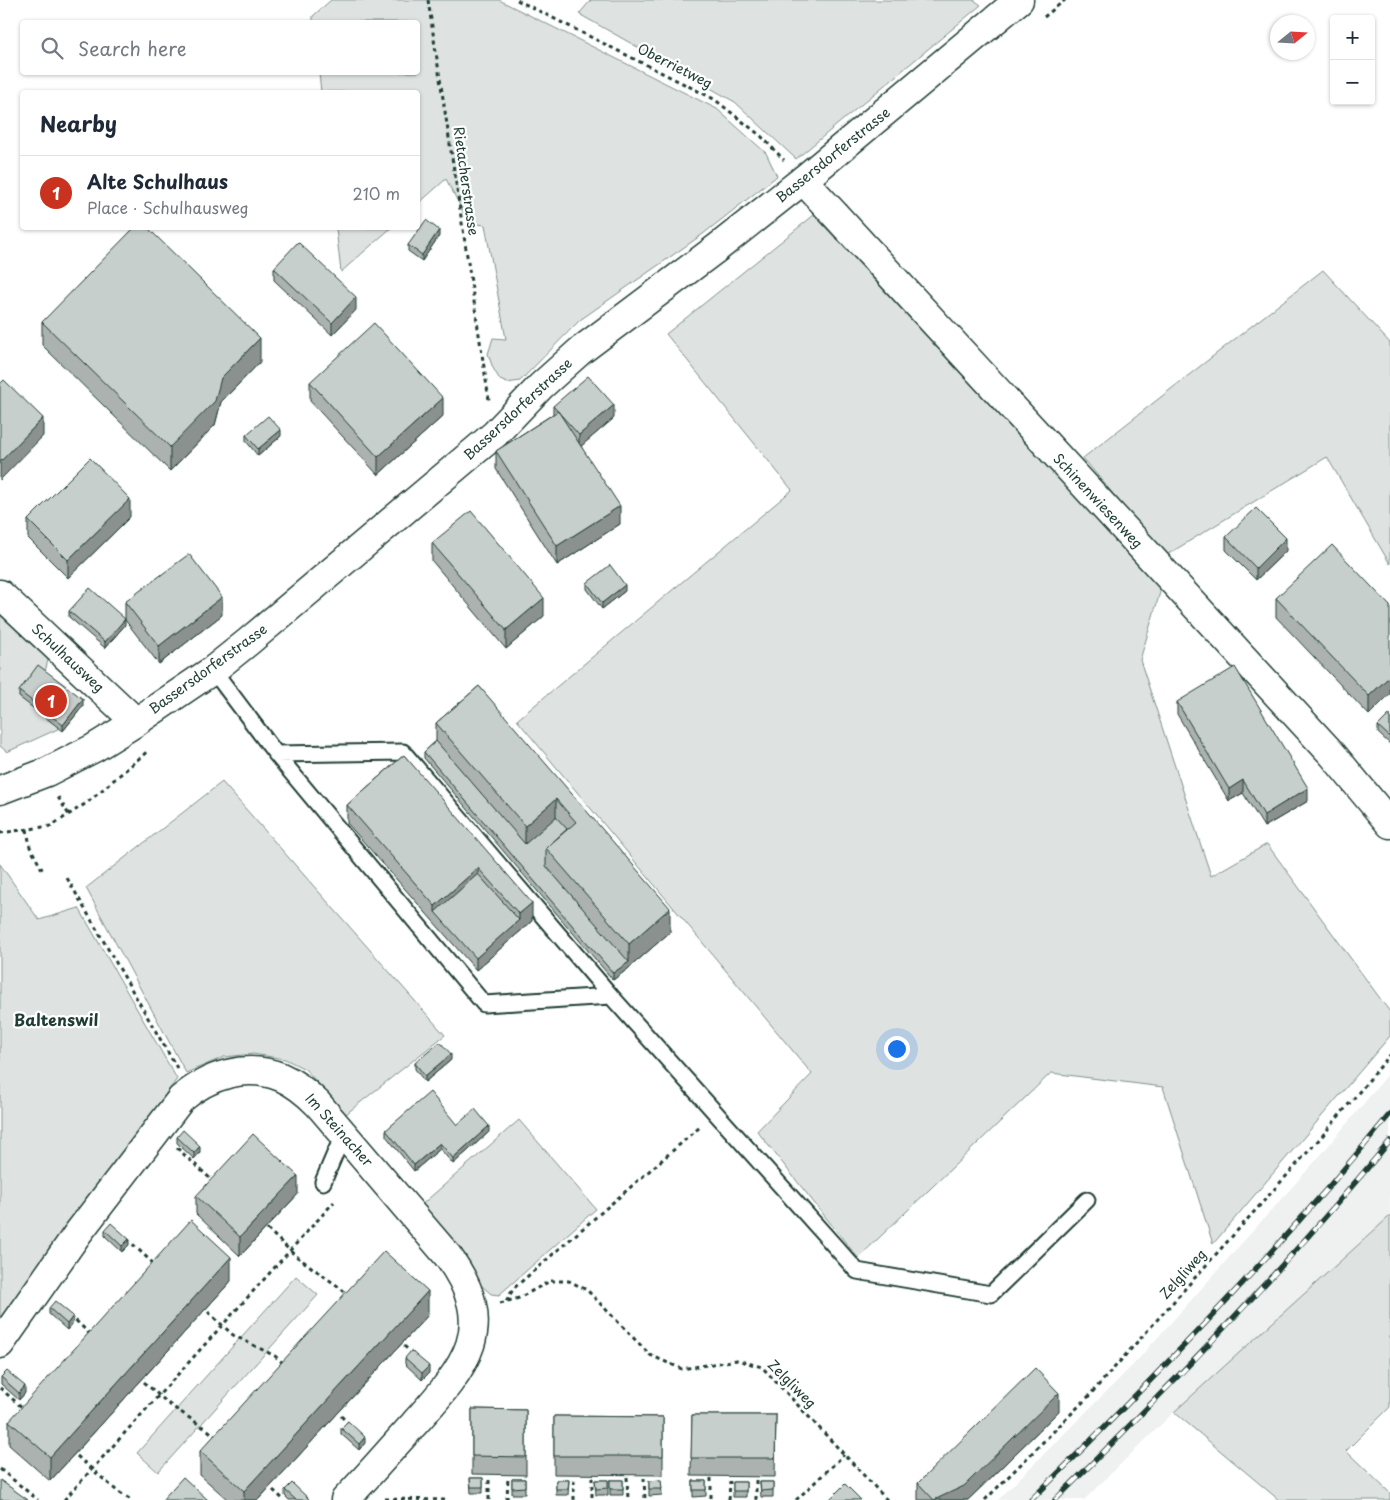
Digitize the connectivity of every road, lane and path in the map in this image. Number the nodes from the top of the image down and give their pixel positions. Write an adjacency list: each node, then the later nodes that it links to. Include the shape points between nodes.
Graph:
1 (428, 0): 5 (path, Rietacherstrasse)
2 (517, 0): 4 (path, Oberrietweg, via 714,99 761,136)
3 (1020, 0): 4 (street, Bassersdorferstrasse)
4 (803, 180): 7 (street, Bassersdorferstrasse, via 580,351 495,434); 12 (street, Schinenwiesenweg, via 1334,755)
5 (483, 366)
6 (0, 594): 8 (street, Schulhausweg)
7 (213, 670): 8 (street, Bassersdorferstrasse); 9 (lane)
8 (136, 722): 10 (street, Bassersdorferstrasse, via 72,761)
9 (276, 754): 17 (lane, via 403,752); 17 (lane, via 484,1004)
10 (0, 790)
11 (69, 815): 13 (path, via 51,826)
12 (1390, 824)
13 (28, 829): 14 (path); 15 (path, via 30,847)
14 (0, 834)
15 (44, 873)
16 (67, 878): 19 (path)
17 (611, 996): 20 (lane)
18 (1390, 1055): 80 (path, Zelgliweg, via 1323,1135 1087,1398)
19 (190, 1091): 21 (street, Im Steinacher, via 211,1079 237,1071 280,1077 318,1104); 38 (street, Im Steinacher, via 173,1108 78,1233)
20 (715, 1113): 26 (lane, via 857,1271 991,1294); 33 (path, via 514,1288)
21 (347, 1138): 23 (lane, via 337,1149); 63 (street, Im Steinacher, via 456,1267 468,1293 474,1325 468,1352 456,1375)
22 (175, 1146): 24 (path)
23 (323, 1182)
24 (218, 1185)
25 (340, 1196): 29 (path)
26 (1087, 1200)
27 (267, 1229): 29 (path)
28 (120, 1233): 30 (path)
29 (290, 1251): 32 (path); 36 (path)
30 (156, 1265)
31 (531, 1291): 49 (path, Zelgliweg, via 550,1282 569,1281 587,1290 650,1355 682,1369 737,1360 762,1366)
32 (351, 1297)
33 (505, 1302)
34 (65, 1311): 37 (path)
35 (208, 1312): 36 (path)
36 (223, 1326): 41 (path, via 233,1335 275,1356); 44 (path)
37 (92, 1336)
38 (0, 1344)
39 (404, 1346): 40 (path)
40 (417, 1357)
41 (286, 1367)
42 (144, 1382): 44 (path)
43 (0, 1388): 45 (path)
44 (159, 1396): 48 (path); 52 (path)
45 (26, 1410)
46 (340, 1416): 47 (path)
47 (354, 1428)
48 (219, 1441)
49 (844, 1455): 78 (path); 79 (path, Zelgliweg)
50 (77, 1456): 52 (path)
51 (0, 1469): 64 (path)
52 (92, 1470): 65 (path); 66 (path)
53 (489, 1476): 69 (path)
54 (508, 1476): 70 (path)
55 (574, 1477): 71 (path)
56 (592, 1477): 72 (path)
57 (627, 1477): 73 (path)
58 (644, 1478): 74 (path)
59 (711, 1478): 75 (path)
60 (756, 1479): 77 (path)
61 (730, 1481): 76 (path)
62 (274, 1490): 67 (path)
63 (346, 1499): 68 (path)
64 (38, 1500)
65 (64, 1500)
66 (131, 1500)
67 (284, 1500)
68 (446, 1500)
69 (489, 1500)
70 (507, 1500)
71 (574, 1500)
72 (592, 1500)
73 (628, 1500)
74 (645, 1500)
75 (711, 1500)
76 (729, 1500)
77 (756, 1500)
78 (796, 1500)
79 (887, 1500)
80 (985, 1500)

